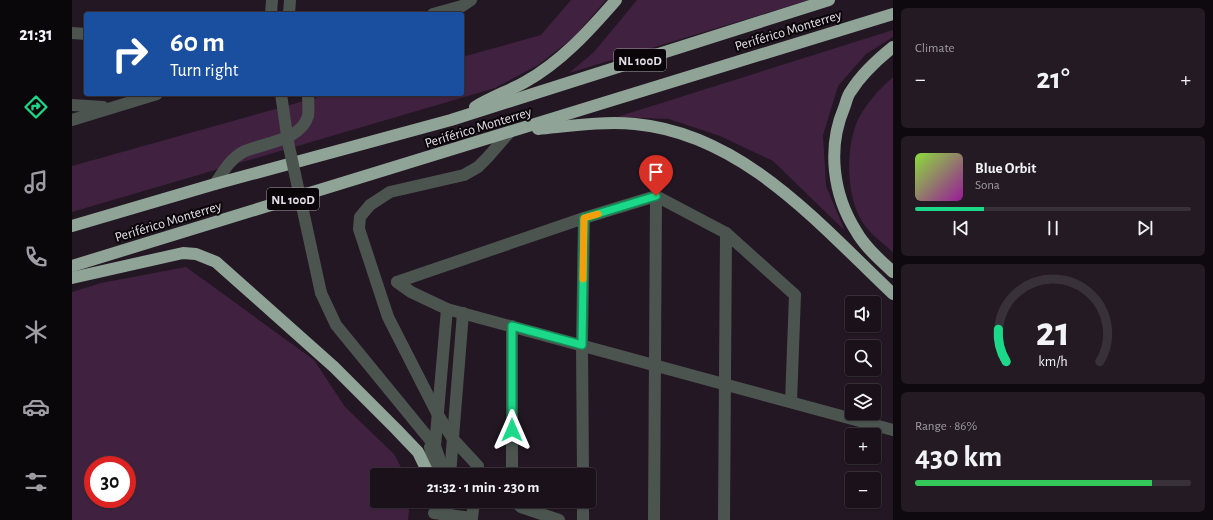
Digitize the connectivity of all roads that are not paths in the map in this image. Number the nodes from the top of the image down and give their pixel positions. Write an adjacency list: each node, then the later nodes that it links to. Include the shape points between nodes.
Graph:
1 (272, 0): 6 (street)
2 (290, 0): 7 (street)
3 (472, 0): 8 (street, via 462,6)
4 (616, 0): 19 (highway, via 585,36 554,62 526,82)
5 (829, 0): 19 (highway, Periférico Monterrey / NL 100D)
6 (271, 12)
7 (288, 12)
8 (440, 12)
9 (893, 14): 20 (highway, Periférico Monterrey / NL 100D)
10 (72, 33): 11 (street)
11 (84, 34)
12 (893, 47): 27 (highway, via 850,92 839,119 834,148 835,177 843,206 856,232)
13 (150, 96): 17 (street)
14 (281, 96): 39 (street, bridge, via 288,142 321,293 336,325)
15 (308, 96): 21 (street, via 308,116 300,129 271,144 244,152 230,161)
16 (72, 105): 17 (street)
17 (110, 107): 18 (street)
18 (72, 120)
19 (451, 120): 21 (highway, Periférico Monterrey / NL 100D)
20 (511, 132): 26 (highway, Periférico Monterrey / NL 100D); 29 (highway, via 595,124 628,124 673,131 705,143 771,182); 37 (street, via 478,167 464,175 390,192 370,205 360,217 359,229 388,317)
21 (215, 184): 24 (highway, Periférico Monterrey / NL 100D)
22 (656, 196): 23 (street); 25 (street); 34 (street)
23 (584, 218): 30 (street, via 397,282 411,292); 33 (street)
24 (72, 226)
25 (726, 233): 35 (street); 36 (street, via 795,295)
26 (72, 266)
27 (893, 272)
28 (72, 278): 42 (highway, via 183,253 196,254 216,262 334,367 418,452)
29 (893, 294)
30 (446, 309): 31 (street); 37 (street)
31 (463, 313): 32 (street); 40 (street)
32 (512, 326): 33 (street); 47 (street)
33 (582, 345): 34 (street); 48 (street)
34 (654, 365): 35 (street); 57 (street)
35 (724, 384): 36 (street); 58 (street)
36 (791, 402): 38 (street)
37 (438, 415): 40 (street); 41 (street)
38 (893, 430)
39 (427, 435): 41 (street); 43 (street)
40 (453, 439): 45 (street); 46 (street)
41 (435, 446): 44 (street)
42 (426, 468)
43 (434, 468)
44 (443, 468)
45 (451, 468)
46 (478, 468)
47 (512, 468)
48 (583, 468)
49 (447, 508): 54 (street)
50 (473, 508): 54 (street, via 472,518)
51 (524, 508): 55 (street)
52 (583, 508): 56 (street)
53 (433, 511): 54 (street)
54 (446, 518)
55 (558, 520)
56 (583, 520)
57 (654, 520)
58 (724, 520)

